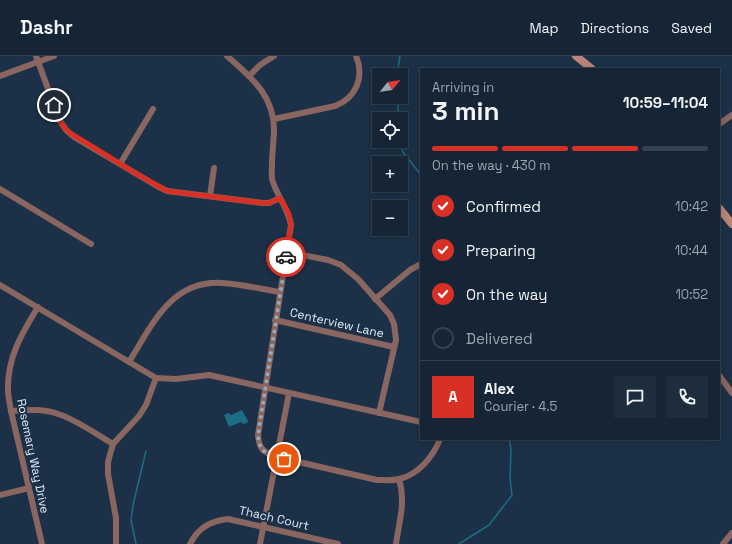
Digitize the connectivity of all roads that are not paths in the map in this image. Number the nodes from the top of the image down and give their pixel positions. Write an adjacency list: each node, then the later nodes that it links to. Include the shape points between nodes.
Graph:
1 (54, 56): 6 (street)
2 (227, 56): 9 (street)
3 (274, 56): 9 (street)
4 (356, 56): 12 (street, via 360,77 348,99 335,106)
5 (576, 56): 7 (main road)
6 (37, 59): 8 (street); 14 (street, via 59,119 66,130)
7 (591, 68)
8 (0, 76)
9 (249, 76): 12 (street, via 266,96)
10 (153, 109): 14 (street)
11 (732, 115): 13 (street)
12 (274, 119): 18 (street, via 271,170 274,187)
13 (720, 123)
14 (120, 164): 17 (street, via 167,191)
15 (214, 168): 17 (street)
16 (0, 189): 21 (street)
17 (210, 196): 18 (street, via 263,203)
18 (280, 198): 22 (street, via 289,214 291,225)
19 (720, 209): 20 (main road)
20 (732, 224)
21 (91, 244)
22 (286, 252): 25 (street); 26 (street, via 341,265 358,278)
23 (420, 265): 26 (street)
24 (0, 285): 27 (street)
25 (280, 292): 28 (street); 30 (street, via 209,283 181,293 161,311)
26 (376, 299): 29 (street, via 390,315 394,324)
27 (38, 307): 30 (street); 36 (street, Rosemary Way Drive, via 20,336 13,354 8,390)
28 (275, 320): 29 (street, Centerview Lane); 33 (street)
29 (394, 347): 37 (street)
30 (129, 362): 32 (street)
31 (720, 376): 34 (street)
32 (156, 378): 33 (street, via 176,379 209,375); 40 (street, via 139,416)
33 (264, 387): 35 (street); 41 (street, via 258,443 266,453)
34 (731, 388)
35 (289, 393): 37 (street); 41 (street)
36 (11, 411): 40 (street, via 57,413); 43 (street, Rosemary Way Drive)
37 (379, 413): 38 (street)
38 (420, 422)
39 (440, 440): 42 (street, via 430,459 412,473)
40 (113, 444): 48 (street, via 108,474 116,518)
41 (277, 457): 42 (street, via 376,480); 45 (street)
42 (399, 479): 52 (street, via 403,505)
43 (29, 488): 44 (street); 47 (street, Rosemary Way Drive)
44 (0, 495)
45 (264, 526): 49 (street, Thach Court, via 228,519 217,520 200,529); 50 (street); 51 (street, Thach Court)
46 (732, 533): 53 (street)
47 (42, 544)
48 (116, 544)
49 (190, 544)
50 (260, 544)
51 (338, 544)
52 (396, 544)
53 (723, 544)

